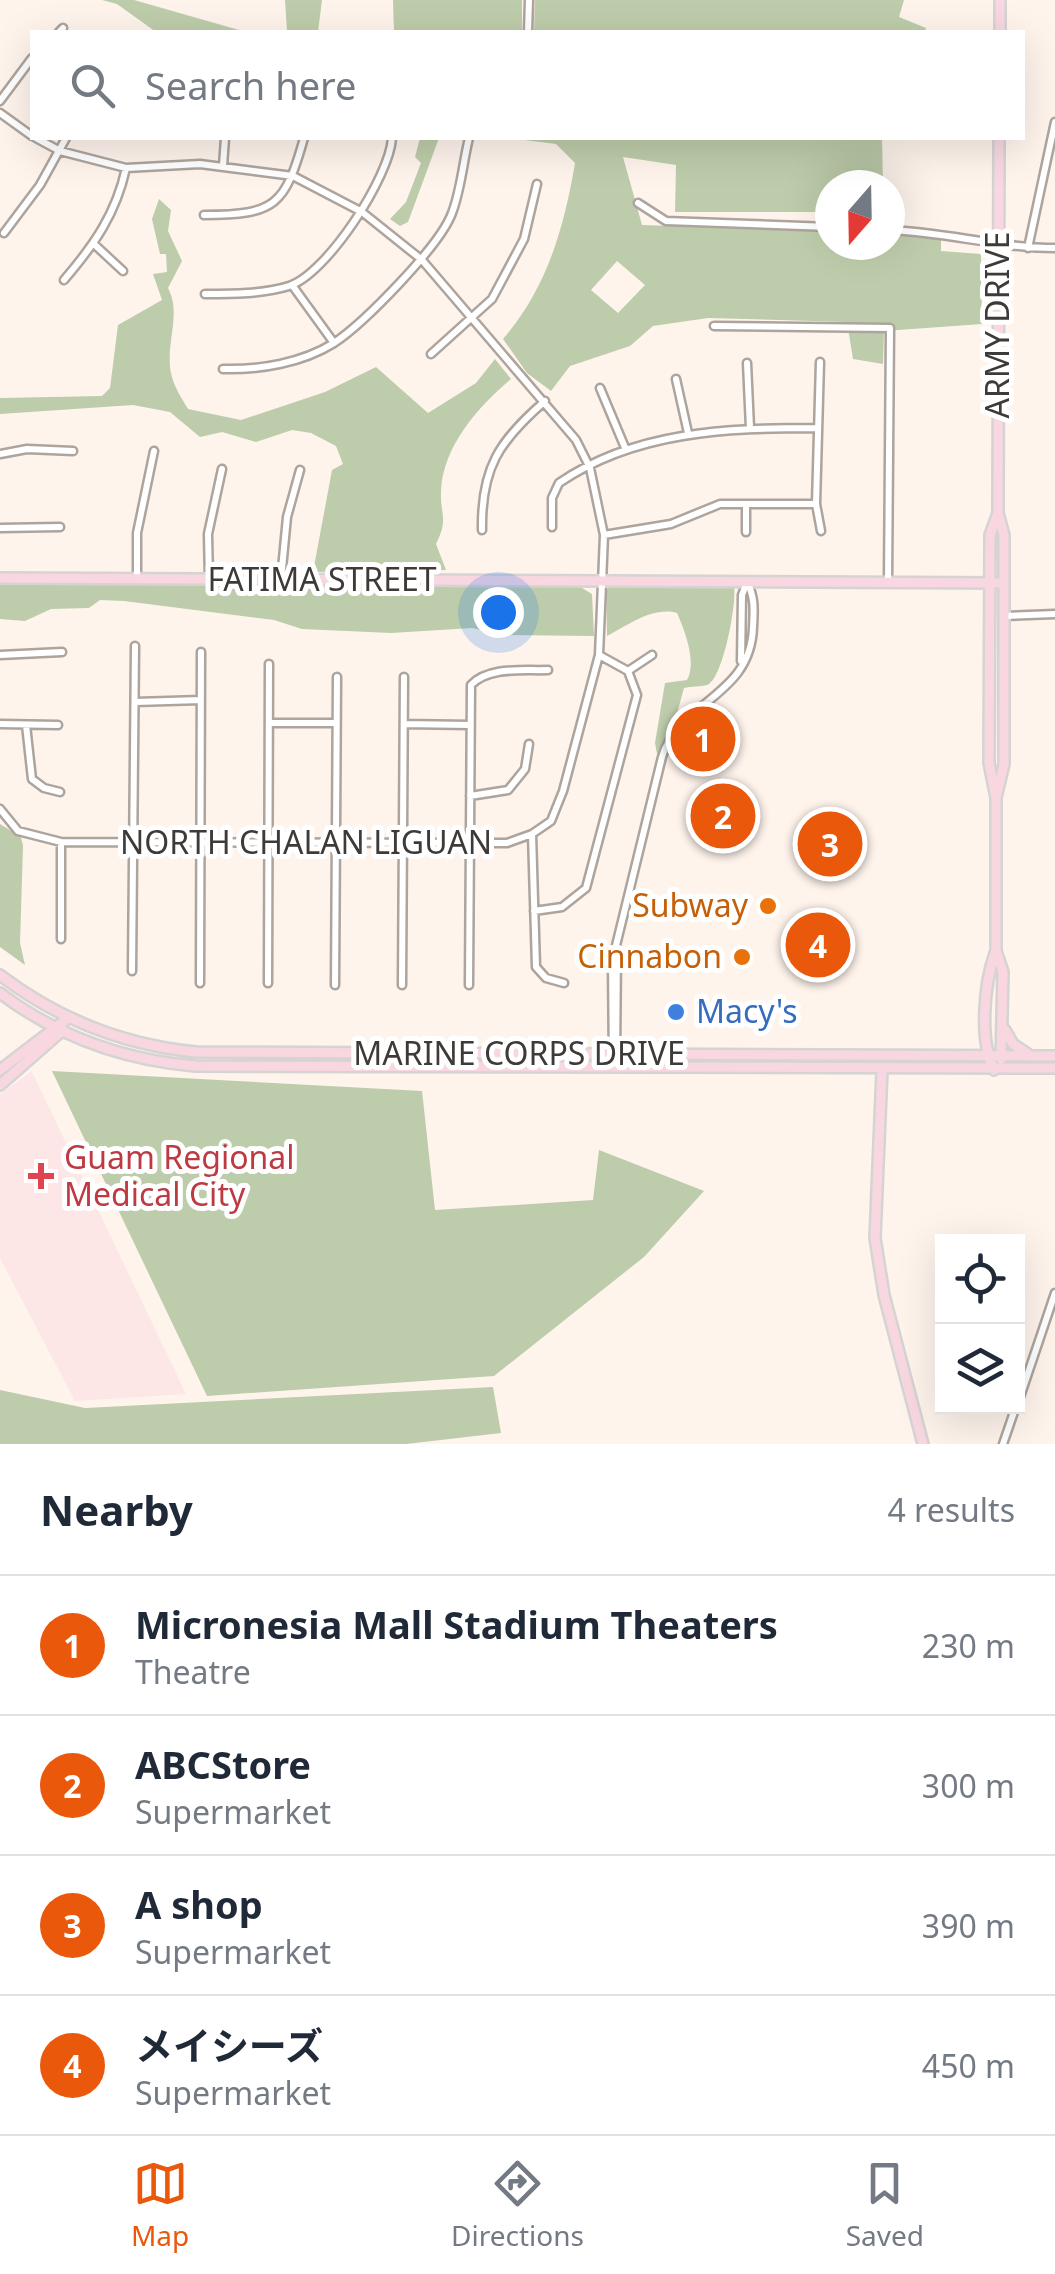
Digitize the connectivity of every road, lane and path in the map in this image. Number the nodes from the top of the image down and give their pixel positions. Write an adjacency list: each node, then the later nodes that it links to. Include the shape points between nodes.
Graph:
1 (528, 0): 3 (street)
2 (1000, 0): 4 (main road)
3 (528, 30)
4 (1000, 30)
5 (30, 61): 6 (street)
6 (0, 101)
7 (0, 113): 9 (street, NORTH CHALAN LIGUAN)
8 (1055, 122): 17 (street)
9 (30, 134)
10 (40, 140): 18 (street, NORTH CHALAN LIGUAN)
11 (65, 140): 18 (street)
12 (225, 140): 19 (street)
13 (303, 140): 21 (street)
14 (391, 140): 24 (street)
15 (469, 140): 33 (street, via 452,213)
16 (999, 140): 29 (main road, ARMY DRIVE)
17 (1052, 143): 31 (street)
18 (60, 151): 20 (street, NORTH CHALAN LIGUAN); 28 (street)
19 (223, 166): 20 (street, NORTH CHALAN LIGUAN); 21 (street, NORTH CHALAN LIGUAN)
20 (126, 168): 30 (street, via 115,208)
21 (293, 176): 24 (street, NORTH CHALAN LIGUAN); 25 (street, via 275,205 254,214)
22 (538, 184): 38 (street, via 507,274 492,299)
23 (638, 204): 26 (street, via 666,220)
24 (362, 212): 33 (street, NORTH CHALAN LIGUAN); 36 (street, via 318,266)
25 (204, 215)
26 (815, 226)
27 (905, 231): 29 (street)
28 (4, 234)
29 (998, 244): 31 (street); 60 (main road, ARMY DRIVE)
30 (94, 245): 34 (street); 35 (street)
31 (1028, 248): 32 (street)
32 (1055, 248)
33 (422, 260): 38 (street, NORTH CHALAN LIGUAN); 40 (street)
34 (123, 271)
35 (64, 280)
36 (292, 285): 37 (street); 40 (street)
37 (205, 294)
38 (470, 315): 41 (street); 47 (street, NORTH CHALAN LIGUAN)
39 (714, 326): 74 (street, via 890,328)
40 (334, 343): 44 (street, via 280,365)
41 (430, 354)
42 (747, 362): 48 (street)
43 (820, 362): 49 (street)
44 (223, 369)
45 (676, 379): 50 (street)
46 (600, 388): 51 (street)
47 (545, 401): 55 (street, NORTH CHALAN LIGUAN); 64 (street, via 494,456 485,476)
48 (750, 428): 49 (street); 50 (street)
49 (816, 428): 59 (street)
50 (688, 433): 51 (street)
51 (626, 450): 55 (street)
52 (72, 451): 54 (street)
53 (154, 451): 69 (street, via 139,517)
54 (0, 454)
55 (590, 468): 62 (street, via 559,483); 67 (street, NORTH CHALAN LIGUAN)
56 (222, 469): 70 (street, via 208,534)
57 (300, 470): 71 (street)
58 (746, 504): 59 (street); 66 (street); 67 (street, via 720,504 658,527)
59 (816, 504): 65 (street)
60 (998, 513): 75 (main road, ARMY DRIVE, via 990,535); 76 (main road, ARMY DRIVE)
61 (60, 527): 63 (street)
62 (552, 527)
63 (0, 528)
64 (482, 530)
65 (821, 530)
66 (746, 532)
67 (604, 535): 72 (street, NORTH CHALAN LIGUAN)
68 (0, 578): 69 (main road, FATIMA STREET)
69 (137, 579): 70 (main road, FATIMA STREET)
70 (209, 580): 71 (main road, FATIMA STREET)
71 (281, 580): 72 (main road, FATIMA STREET)
72 (603, 581): 73 (main road, FATIMA STREET); 83 (street, NORTH CHALAN LIGUAN)
73 (748, 582): 74 (main road, FATIMA STREET); 127 (street, via 753,644 726,690 666,743 617,935)
74 (888, 582): 75 (main road, FATIMA STREET)
75 (990, 583): 76 (main road, FATIMA STREET); 102 (main road, ARMY DRIVE, via 989,763)
76 (1004, 583): 78 (main road, ARMY DRIVE)
77 (1055, 614): 78 (street)
78 (1004, 616): 102 (main road, ARMY DRIVE, via 1004,764)
79 (135, 646): 91 (street)
80 (62, 652): 82 (street)
81 (201, 652): 90 (street)
82 (0, 655)
83 (599, 655): 87 (street); 104 (street, NORTH CHALAN LIGUAN, via 563,791 550,820)
84 (652, 655): 87 (street)
85 (269, 664): 92 (street)
86 (548, 670): 98 (street, via 478,677 471,685)
87 (628, 671): 112 (street, via 636,695 586,888 562,907)
88 (337, 677): 93 (street)
89 (404, 678): 95 (street)
90 (202, 700): 91 (street); 107 (street)
91 (135, 702): 106 (street)
92 (269, 723): 93 (street); 108 (street)
93 (336, 723): 109 (street)
94 (0, 724): 96 (street)
95 (404, 724): 98 (street); 110 (street)
96 (26, 725): 97 (street); 100 (street, via 32,779)
97 (58, 725)
98 (470, 725): 101 (street)
99 (528, 744): 101 (street, via 525,769 508,790)
100 (60, 792)
101 (470, 796): 111 (street)
102 (996, 798): 114 (main road, ARMY DRIVE)
103 (0, 810): 105 (street, NORTH CHALAN LIGUAN, via 18,830)
104 (532, 834): 111 (street, NORTH CHALAN LIGUAN); 112 (street)
105 (61, 842): 106 (street, NORTH CHALAN LIGUAN); 113 (street)
106 (134, 843): 107 (street, NORTH CHALAN LIGUAN); 115 (street)
107 (201, 843): 108 (street, NORTH CHALAN LIGUAN); 117 (street)
108 (268, 843): 109 (street, NORTH CHALAN LIGUAN); 119 (street)
109 (334, 844): 110 (street, NORTH CHALAN LIGUAN); 120 (street)
110 (402, 844): 111 (street, NORTH CHALAN LIGUAN); 121 (street)
111 (470, 844): 122 (street)
112 (534, 911): 118 (street, via 536,967)
113 (61, 939)
114 (996, 951): 124 (main road, ARMY DRIVE); 128 (main road, ARMY DRIVE, via 988,973)
115 (132, 971)
116 (0, 975): 125 (main road, MARINE CORPS DRIVE)
117 (200, 983)
118 (564, 983)
119 (268, 984)
120 (335, 985)
121 (402, 985)
122 (469, 985)
123 (0, 994): 126 (main road)
124 (1003, 1016): 129 (main road, ARMY DRIVE); 130 (main road, via 1013,1044)
125 (68, 1018): 126 (main road); 127 (main road, MARINE CORPS DRIVE, via 136,1042 206,1052)
126 (58, 1029): 133 (main road, via 133,1057 195,1066); 134 (main road); 137 (main road)
127 (614, 1054): 128 (main road, MARINE CORPS DRIVE); 133 (street)
128 (986, 1055): 129 (main road, MARINE CORPS DRIVE); 136 (main road, ARMY DRIVE)
129 (1002, 1055): 130 (main road, MARINE CORPS DRIVE); 136 (main road, ARMY DRIVE)
130 (1036, 1056): 131 (main road, MARINE CORPS DRIVE)
131 (1055, 1056)
132 (1055, 1068): 136 (main road)
133 (614, 1069): 135 (main road)
134 (0, 1070)
135 (882, 1070): 136 (main road); 141 (main road, via 875,1238)
136 (994, 1070)
137 (0, 1085)
138 (1055, 1293): 139 (street)
139 (1025, 1381)
140 (1014, 1414): 142 (street)
141 (923, 1444)
142 (1004, 1444)

